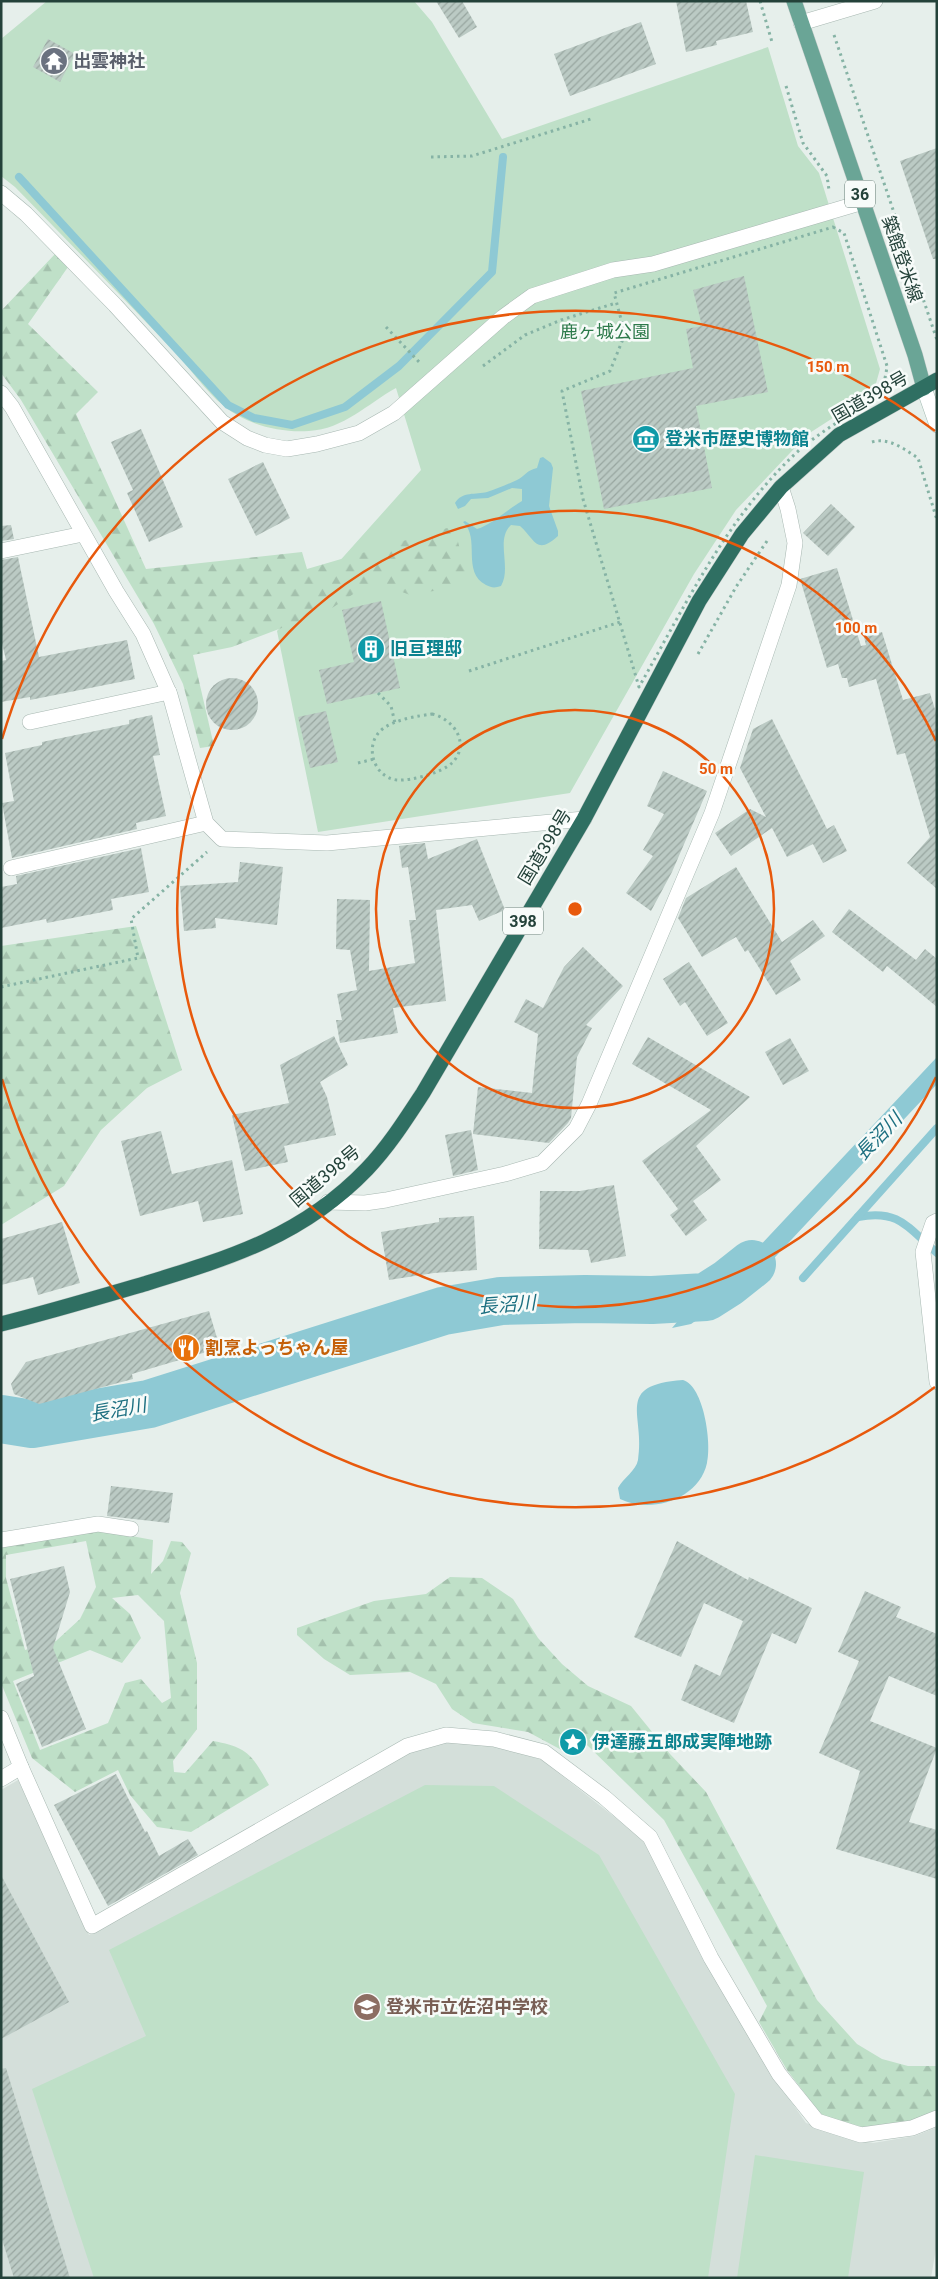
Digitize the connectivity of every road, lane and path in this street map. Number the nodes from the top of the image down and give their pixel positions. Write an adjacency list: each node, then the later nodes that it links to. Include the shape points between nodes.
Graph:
1 (760, 1): 6 (path)
2 (794, 1): 5 (main road, 築館登米線 / 36)
3 (875, 1): 4 (street)
4 (827, 15): 5 (street); 15 (path)
5 (801, 23): 12 (main road, 築館登米線 / 36)
6 (772, 42)
7 (786, 86): 11 (path, via 803,143 826,176 830,189)
8 (591, 119): 9 (path, via 472,156)
9 (431, 157)
10 (1, 193): 12 (street, via 26,214 115,305 222,422 247,438 287,449 360,432 394,414 502,317 532,296 613,270 653,264)
11 (826, 193)
12 (863, 202): 18 (main road, 築館登米線 / 36, via 915,355)
13 (616, 303): 17 (path, via 526,335); 26 (path, via 624,334 610,371 562,391 583,499); 26 (path, via 614,293 833,227 844,233 887,366 878,394 818,435 748,504 702,575 639,687)
14 (386, 327): 16 (path)
15 (937, 340)
16 (422, 365)
17 (478, 369)
18 (930, 384): 20 (street); 22 (highway, 国道398号 / 398, via 839,435)
19 (1, 393): 24 (street)
20 (937, 425)
21 (918, 458): 23 (path)
22 (781, 487): 34 (highway, 国道398号 / 398, via 742,534 699,601); 39 (street, via 795,543 789,585 712,813 576,1128 542,1163 386,1200)
23 (937, 520)
24 (83, 534): 25 (street); 28 (street, via 143,634)
25 (1, 551)
26 (620, 622): 27 (path)
27 (469, 670)
28 (169, 692): 30 (street); 35 (street)
29 (378, 693): 31 (path, via 391,706)
30 (30, 722)
31 (395, 723): 32 (path, via 377,734 372,753); 32 (path, via 423,715 441,716 456,728 460,746 457,755 444,768 405,780 386,776)
32 (374, 759): 33 (path)
33 (358, 763)
34 (584, 819): 36 (street, via 327,843); 39 (highway, 国道398号 / 398, via 395,1135 366,1169)
35 (206, 823): 36 (street); 37 (street)
36 (222, 839): 38 (path, via 131,919 138,958)
37 (11, 868)
38 (1, 988)
39 (328, 1202): 41 (highway, 国道398号 / 398, via 280,1235 242,1252 60,1309)
40 (935, 1222): 42 (street, via 923,1252)
41 (1, 1324)
42 (937, 1382)
43 (131, 1529): 44 (street, via 98,1524)
44 (1, 1540)
45 (1, 1718): 46 (street)
46 (21, 1767): 47 (street); 48 (street, via 92,1926 408,1746 446,1734 494,1739 544,1752 650,1837 711,1958 774,2066 817,2121 861,2135 912,2128)
47 (1, 1779)
48 (937, 2118)

